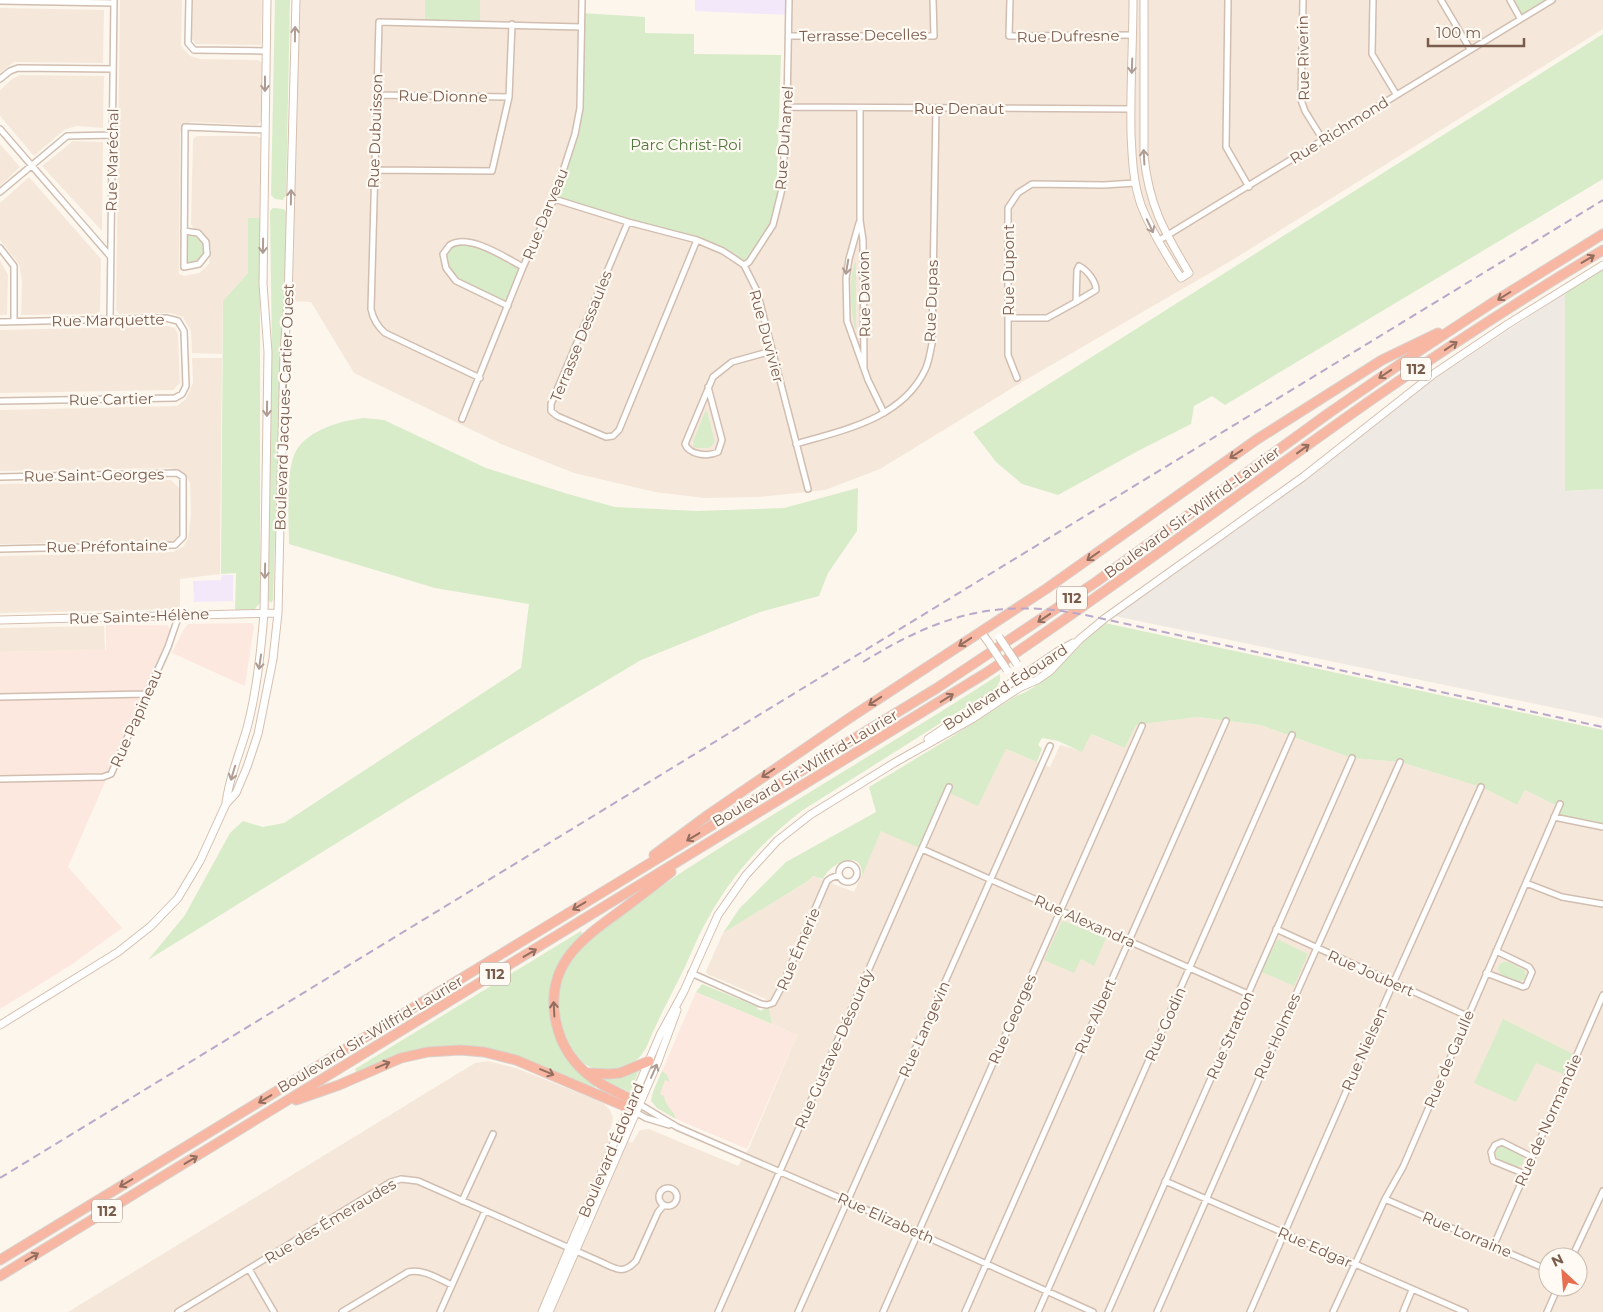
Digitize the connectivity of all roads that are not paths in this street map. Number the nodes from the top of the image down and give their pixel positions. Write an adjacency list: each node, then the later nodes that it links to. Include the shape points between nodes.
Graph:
1 (189, 0): 25 (street, via 188,43 194,50)
2 (267, 0): 25 (street, Boulevard Jacques-Cartier Ouest)
3 (296, 0): 80 (street, Boulevard Jacques-Cartier Ouest, one-way to 3)
4 (582, 0): 21 (street, Rue Darveau)
5 (790, 0): 23 (street, Rue Duhamel)
6 (933, 0): 23 (street, Terrasse Decelles, via 934,36)
7 (1010, 0): 22 (street, Rue Dufresne, via 1009,36)
8 (1133, 0): 22 (street)
9 (1144, 0): 49 (street, one-way to 9, via 1152,204 1146,179)
10 (1228, 0): 42 (street, via 1226,147)
11 (1303, 0): 38 (street, Rue Riverin, via 1300,100)
12 (1373, 0): 28 (street, via 1372,54)
13 (1440, 0): 24 (street)
14 (1510, 0): 19 (street)
15 (1552, 0): 18 (street, Rue Richmond)
16 (0, 1): 17 (street)
17 (114, 2): 26 (street, Rue Maréchal)
18 (1545, 2): 19 (street, Rue Richmond)
19 (1520, 18): 24 (street, Rue Richmond)
20 (512, 24): 21 (street, Rue Dubuisson); 29 (street, Rue Dubuisson, via 378,22); 30 (street)
21 (581, 27): 44 (street, Rue Darveau, via 580,108)
22 (1133, 35): 34 (street, one-way to 34)
23 (789, 36): 31 (street, Rue Duhamel)
24 (1470, 49): 28 (street, Rue Richmond)
25 (265, 51): 36 (street, Boulevard Jacques-Cartier Ouest, one-way to 36)
26 (113, 69): 27 (street, via 18,68); 37 (street, Rue Maréchal)
27 (0, 80)
28 (1396, 94): 38 (street, Rue Richmond)
29 (376, 95): 30 (street, Rue Dionne); 40 (street, Rue Dubuisson)
30 (510, 97): 40 (street, via 492,171)
31 (787, 107): 32 (street, Rue Denaut); 55 (street, Rue Duhamel, via 784,175 776,215 773,225)
32 (860, 108): 33 (street, Rue Denaut); 45 (street, Rue Davion)
33 (936, 108): 34 (street, Rue Denaut); 72 (street, Rue Dupas, via 932,344 926,369 911,392)
34 (1130, 109): 41 (street)
35 (0, 129): 39 (street)
36 (265, 130): 47 (street, via 185,127); 79 (street, Boulevard Jacques-Cartier Ouest, one-way to 79, via 263,284 268,352)
37 (112, 135): 39 (street, via 67,136); 54 (street, Rue Maréchal)
38 (1323, 140): 42 (street, Rue Richmond)
39 (31, 165): 43 (street); 54 (street)
40 (374, 170): 68 (street, Rue Dubuisson, via 371,309 375,322 385,333)
41 (1135, 183): 51 (street, one-way to 51); 60 (street, Rue Dupont, via 1032,184 1018,193 1008,208)
42 (1250, 186): 49 (street, Rue Richmond)
43 (0, 192)
44 (554, 199): 46 (street); 57 (street, Rue Darveau)
45 (860, 220): 67 (street, Rue Davion); 67 (street, Rue Davion, one-way to 67, via 849,259 846,308 847,321)
46 (628, 222): 50 (street); 50 (street, Terrasse Dessaules, via 551,404 551,411 557,416 606,437 619,430)
47 (184, 230): 47 (street, via 184,266 199,264 207,254 206,242 198,233)
48 (1603, 234): 61 (highway, Boulevard Sir-Wilfrid-Laurier / 112, one-way to 61)
49 (1167, 236): 51 (street, Rue Richmond); 51 (street, via 1190,273 1181,278)
50 (697, 240): 55 (street)
51 (1158, 242)
52 (0, 248): 63 (street, via 14,266)
53 (1603, 250): 106 (highway, Boulevard Sir-Wilfrid-Laurier / 112, one-way to 53, via 999,664 1101,595 1392,385)
54 (110, 256): 62 (street, Rue Maréchal)
55 (744, 265): 65 (street, Rue Duvivier, via 757,292)
56 (1603, 265): 85 (street, via 1435,372 1311,470)
57 (523, 267): 59 (street, Rue Darveau); 59 (street, via 475,243 464,241 450,245 443,254 446,268 456,280)
58 (1076, 302): 58 (street, via 1077,270 1080,266 1096,285 1096,290); 60 (street, via 1047,318)
59 (508, 306): 68 (street, Rue Darveau)
60 (1008, 318): 69 (street, Rue Dupont, via 1008,355)
61 (1469, 318): 83 (highway, one-way to 83, via 1382,360 1283,422); 111 (highway, Boulevard Sir-Wilfrid-Laurier / 112, one-way to 111, via 1336,408 1041,620 898,712)
62 (110, 320): 63 (street, Rue Marquette); 66 (street, Rue Marquette, via 166,318 178,321 184,331)
63 (14, 321): 64 (street, Rue Marquette)
64 (0, 322)
65 (772, 351): 70 (street, via 732,362 713,377); 74 (street, Rue Duvivier)
66 (185, 356): 71 (street, Rue Cartier, via 186,386 175,398)
67 (864, 368): 72 (street, Rue Davion)
68 (480, 378): 73 (street, Rue Darveau)
69 (1017, 378)
70 (708, 387): 70 (street, via 685,444 691,452 713,454 718,452 722,440)
71 (0, 401)
72 (884, 413): 74 (street, Rue Dupas)
73 (462, 419)
74 (796, 444): 76 (street, Rue Duvivier)
75 (0, 477): 77 (street, Rue Saint-Georges, via 177,473 183,477)
76 (808, 489)
77 (183, 510): 78 (street, Rue Préfontaine, via 183,537 175,545)
78 (0, 549)
79 (264, 613): 80 (street, Rue Sainte-Hélène); 81 (street, Rue Sainte-Hélène); 102 (street, Boulevard Jacques-Cartier Ouest, one-way to 102, via 257,682)
80 (278, 613): 102 (street, Boulevard Jacques-Cartier Ouest, via 273,659 258,734 236,793)
81 (179, 615): 82 (street, Rue Sainte-Hélène); 90 (street, Rue Papineau)
82 (0, 620)
83 (991, 626): 84 (highway); 86 (street, bridge)
84 (981, 632): 87 (street, bridge); 111 (highway, one-way to 111, via 708,814)
85 (1080, 639): 86 (street, Boulevard Édouard); 88 (street, Boulevard Édouard, via 1050,671)
86 (1024, 674): 87 (street, Boulevard Édouard); 88 (street)
87 (1014, 681): 89 (street); 98 (street, Boulevard Édouard)
88 (1030, 683): 89 (street, Boulevard Édouard)
89 (1019, 688): 98 (street, Boulevard Édouard)
90 (146, 694): 91 (street); 99 (street, Rue Papineau, via 111,774)
91 (0, 697)
92 (1226, 720): 115 (street, Rue Albert)
93 (1142, 726): 113 (street, Rue Georges)
94 (1292, 735): 118 (street, Rue Godin)
95 (1050, 746): 109 (street, Rue Langevin)
96 (1352, 758): 114 (street, Rue Stratton)
97 (1400, 762): 116 (street, Rue Holmes)
98 (894, 763): 119 (street, Boulevard Édouard, via 817,810 770,848 727,901)
99 (0, 779)
100 (949, 787): 107 (street, Rue Gustave-Désourdy)
101 (1482, 787): 121 (street, Rue Nielsen)
102 (226, 804): 126 (street, Boulevard Jacques-Cartier Ouest, via 200,861 178,898 151,926 118,952)
103 (1560, 804): 104 (street, Rue de Gaulle)
104 (1554, 817): 105 (street); 110 (street, Rue de Gaulle)
105 (1603, 827)
106 (711, 842): 128 (highway, one-way to 106, via 569,1055 557,1028 554,997 564,964 592,931); 129 (highway, Boulevard Sir-Wilfrid-Laurier / 112, one-way to 106)
107 (922, 849): 109 (street, Rue Alexandra); 134 (street, Rue Gustave-Désourdy)
108 (839, 875): 119 (street, Rue Émerie, via 826,883 772,1003 761,1004)
109 (990, 880): 113 (street, Rue Alexandra); 141 (street, Rue Langevin)
110 (1526, 883): 112 (street, via 1562,897); 117 (street, Rue de Gaulle)
111 (615, 885): 149 (highway, Boulevard Sir-Wilfrid-Laurier / 112, one-way to 149)
112 (1603, 904)
113 (1060, 910): 115 (street, Rue Alexandra); 144 (street, Rue Georges)
114 (1276, 929): 116 (street, Rue Joubert); 123 (street, Rue Stratton)
115 (1128, 941): 118 (street, Rue Alexandra); 150 (street, Rue Albert)
116 (1317, 949): 121 (street, Rue Joubert); 138 (street, Rue Holmes)
117 (1496, 951): 120 (street, Rue de Gaulle); 120 (street, via 1529,967 1532,972 1526,986)
118 (1189, 968): 123 (street, Rue Alexandra); 157 (street, Rue Godin)
119 (691, 973): 122 (street, Boulevard Édouard)
120 (1486, 973): 125 (street, Rue de Gaulle)
121 (1393, 983): 125 (street, Rue Joubert); 145 (street, Rue Nielsen)
122 (684, 990): 127 (street, Boulevard Édouard); 130 (street, Boulevard Édouard, one-way to 122, via 668,1038)
123 (1248, 994): 136 (street, Rue Stratton)
124 (1603, 996): 133 (street, Rue de Normandie)
125 (1467, 1016): 139 (street, Rue de Gaulle, via 1403,1167)
126 (0, 1025)
127 (649, 1061): 128 (highway, via 615,1074); 130 (street, Boulevard Édouard)
128 (588, 1073): 130 (highway)
129 (279, 1106): 130 (highway, one-way to 130, via 394,1060 428,1052 460,1050 516,1060); 154 (highway, Boulevard Sir-Wilfrid-Laurier / 112, one-way to 129)
130 (634, 1106): 131 (street, Rue Elizabeth); 131 (street, Rue Elizabeth, via 646,1118); 148 (street, Boulevard Édouard)
131 (677, 1127): 134 (street, Rue Elizabeth)
132 (493, 1134): 140 (street)
133 (1532, 1157): 135 (street, Rue de Normandie); 135 (street, via 1502,1142 1494,1145 1490,1152 1493,1161)
134 (780, 1172): 141 (street, Rue Elizabeth); 165 (street, Rue Gustave-Désourdy)
135 (1524, 1174): 146 (street, Rue de Normandie)
136 (1165, 1181): 138 (street, Rue Edgar); 171 (street, Rue Stratton)
137 (1603, 1191): 147 (street)
138 (1205, 1199): 145 (street, Rue Edgar); 172 (street, Rue Holmes)
139 (1385, 1199): 146 (street, Rue Lorraine); 151 (street, Rue de Gaulle)
140 (462, 1201): 143 (street, Rue des Émeraudes); 153 (street, Rue des Émeraudes, via 414,1180 391,1182)
141 (847, 1201): 144 (street, Rue Elizabeth); 166 (street, Rue Langevin)
142 (664, 1205): 148 (street, Rue des Émeraudes, via 630,1268 617,1269)
143 (485, 1211): 148 (street, Rue des Émeraudes); 155 (street)
144 (919, 1233): 150 (street, Rue Elizabeth); 167 (street, Rue Georges)
145 (1284, 1233): 151 (street, Rue Edgar); 173 (street, Rue Nielsen)
146 (1494, 1245): 152 (street, Rue Lorraine)
147 (1577, 1247)
148 (573, 1249): 163 (street, Boulevard Édouard); 164 (street, Boulevard Édouard)
149 (0, 1260)
150 (986, 1264): 157 (street, Rue Elizabeth); 168 (street, Rue Albert)
151 (1354, 1265): 156 (street, Rue Edgar); 174 (street, Rue de Gaulle)
152 (1538, 1265)
153 (249, 1269): 159 (street, Rue des Émeraudes); 160 (street)
154 (0, 1276)
155 (452, 1285): 161 (street, via 414,1270); 162 (street)
156 (1412, 1290): 175 (street); 176 (street, Rue Edgar)
157 (1047, 1291): 169 (street, Rue Godin); 170 (street, Rue Elizabeth)
158 (1554, 1297): 177 (street)
159 (178, 1312)
160 (274, 1312)
161 (342, 1312)
162 (440, 1312)
163 (542, 1312)
164 (549, 1312)
165 (718, 1312)
166 (798, 1312)
167 (883, 1312)
168 (965, 1312)
169 (1038, 1312)
170 (1094, 1312)
171 (1108, 1312)
172 (1157, 1312)
173 (1250, 1312)
174 (1333, 1312)
175 (1403, 1312)
176 (1465, 1312)
177 (1547, 1312)

